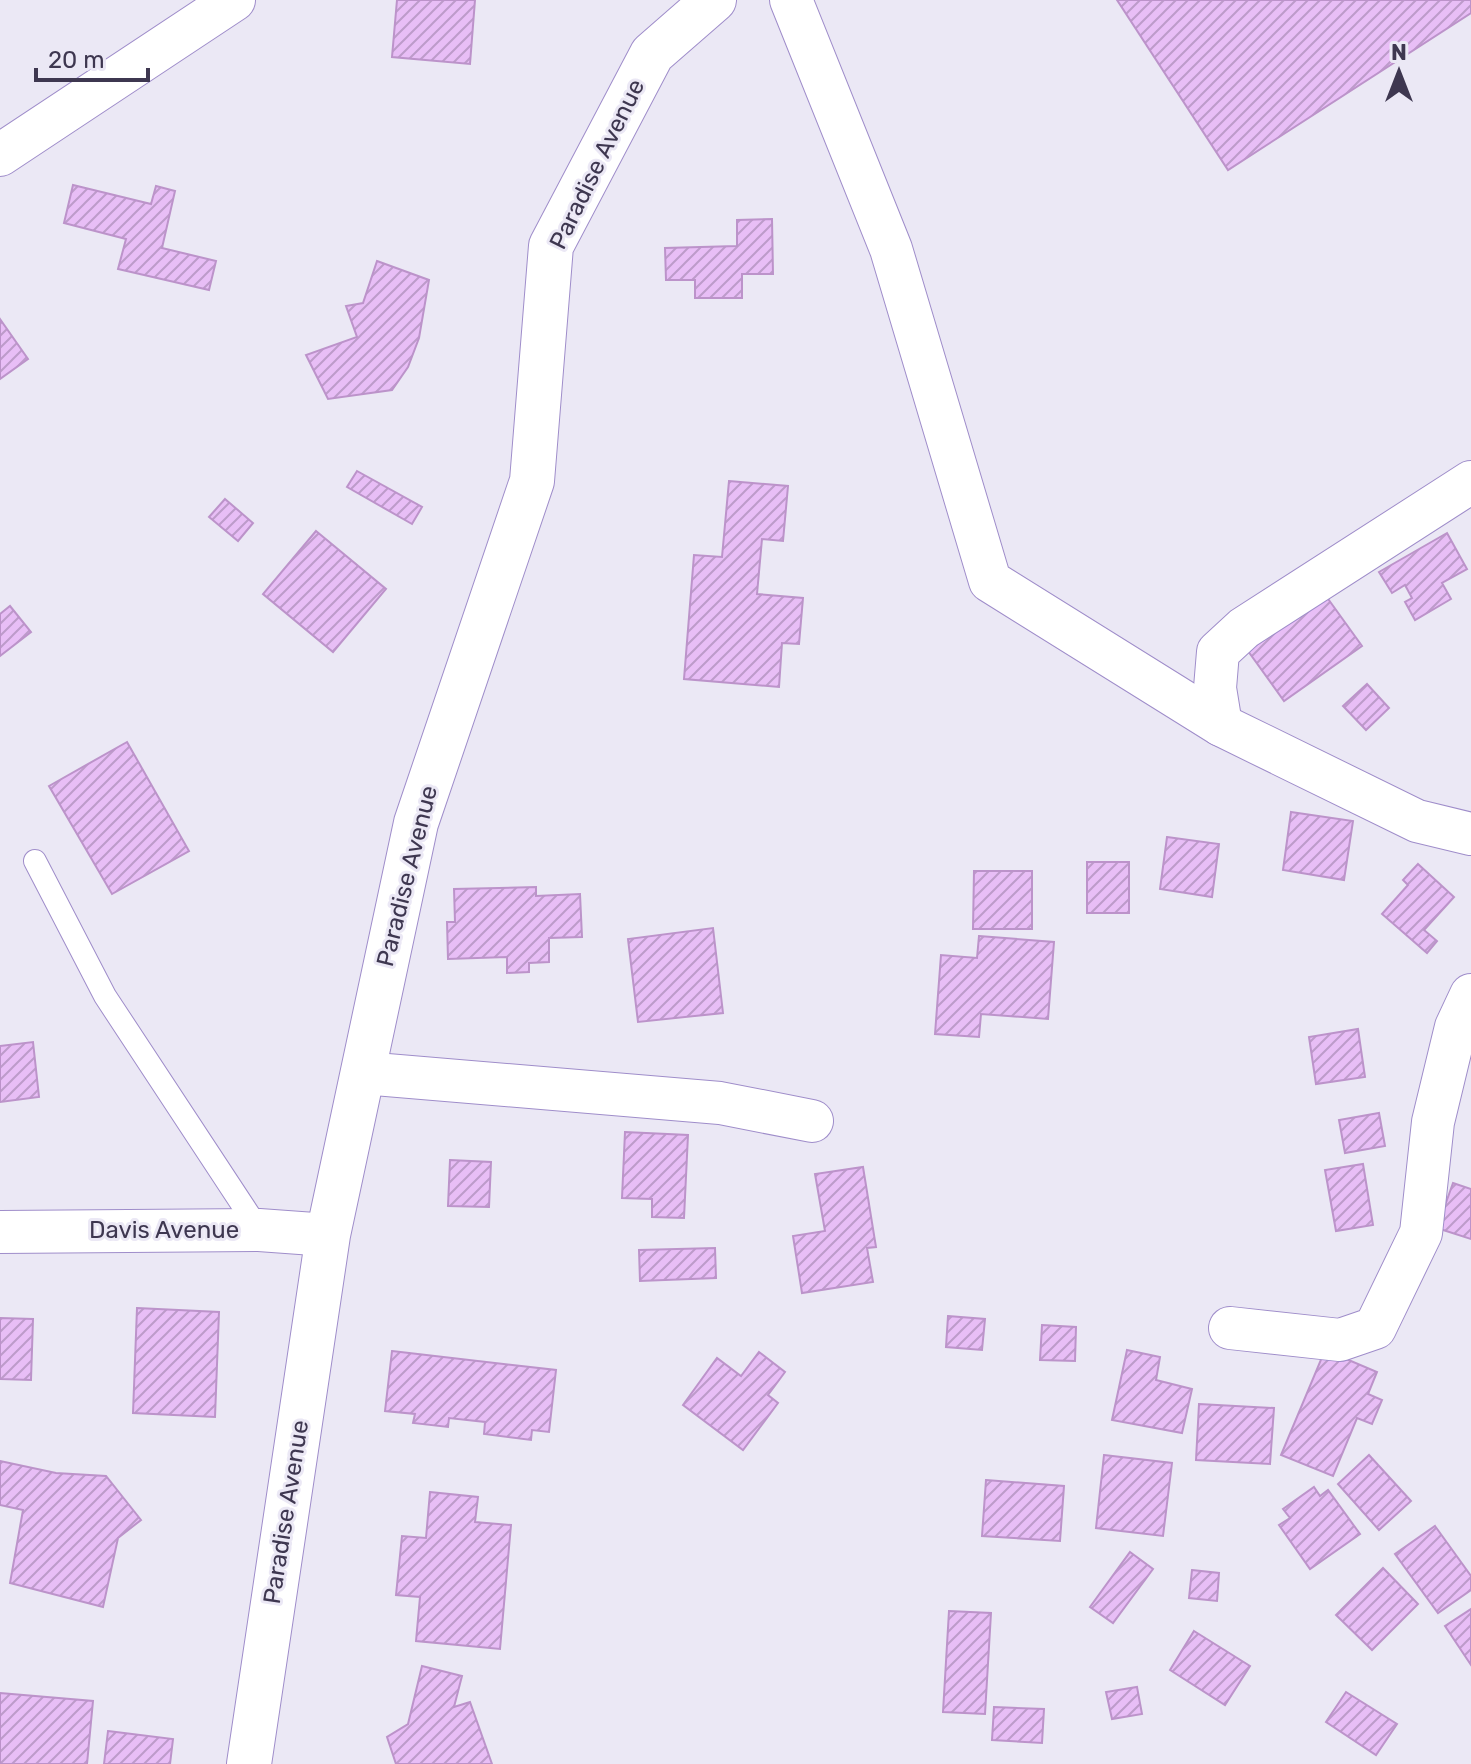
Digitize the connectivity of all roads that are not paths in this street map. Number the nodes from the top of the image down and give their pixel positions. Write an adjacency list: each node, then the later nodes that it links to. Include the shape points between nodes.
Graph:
1 (714, 0): 10 (street, Paradise Avenue, via 652,54 551,246 532,481 416,823)
2 (791, 0): 6 (street, via 891,249 990,581)
3 (231, 1): 4 (street)
4 (0, 155)
5 (1471, 482): 6 (street, via 1244,628 1218,652 1215,688)
6 (1221, 725): 7 (street, via 1417,821)
7 (1470, 835)
8 (35, 861): 12 (lane, via 105,996)
9 (1471, 995): 15 (street, via 1456,1027 1433,1122 1421,1233 1375,1328 1340,1340)
10 (363, 1073): 11 (street, via 720,1103); 14 (street, Paradise Avenue)
11 (812, 1121)
12 (259, 1230): 13 (street, Davis Avenue); 14 (street, Davis Avenue)
13 (0, 1232)
14 (328, 1235): 16 (street, Paradise Avenue)
15 (1230, 1328)
16 (249, 1764)

